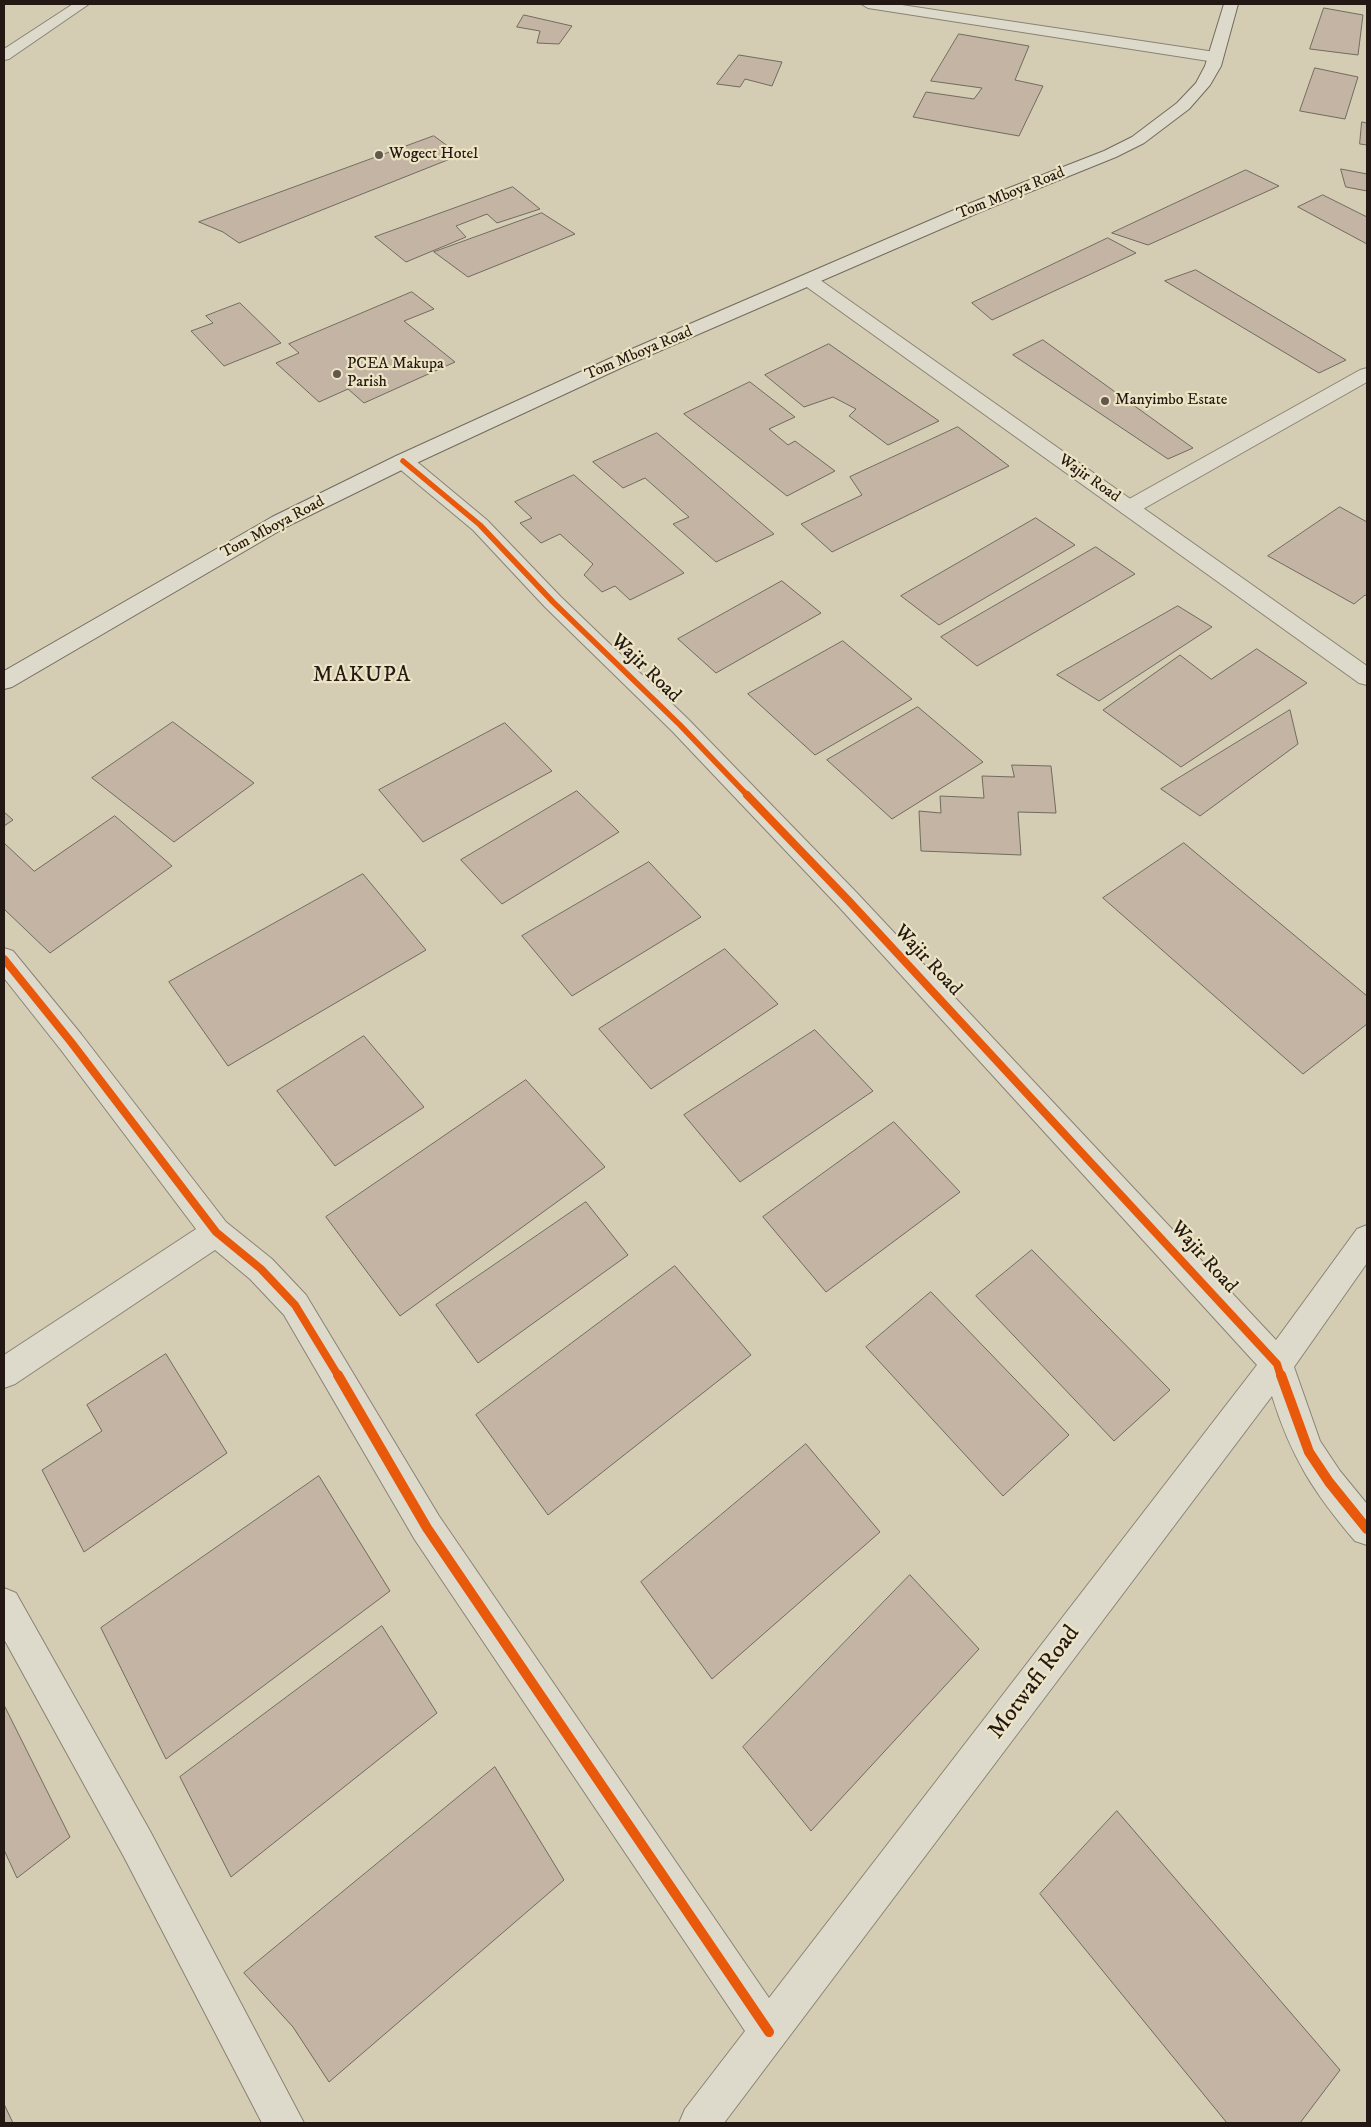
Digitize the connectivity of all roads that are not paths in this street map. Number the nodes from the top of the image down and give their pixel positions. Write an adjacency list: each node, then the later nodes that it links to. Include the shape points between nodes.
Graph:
1 (82, 4): 4 (street)
2 (868, 4): 5 (street)
3 (1231, 4): 5 (street, Tom Mboya Road)
4 (4, 56)
5 (1216, 57): 6 (street, Tom Mboya Road, via 1202,85 1184,106 1138,140)
6 (810, 281): 8 (street, Tom Mboya Road, via 618,362); 9 (street, Wajir Road)
7 (1367, 374): 9 (street)
8 (403, 462): 11 (street, Tom Mboya Road, via 279,522); 15 (street, Wajir Road, via 480,525 553,602 680,725 855,907)
9 (1129, 508): 10 (street, Wajir Road)
10 (1367, 677)
11 (4, 680)
12 (4, 959): 13 (street, via 90,1065)
13 (216, 1232): 16 (street); 19 (street, via 261,1269 295,1305 324,1349 427,1528)
14 (1367, 1239): 15 (street, Motwafi Road)
15 (1277, 1364): 17 (street, Wajir Road, via 1309,1451 1342,1500); 19 (street, Motwafi Road)
16 (4, 1373)
17 (1367, 1529)
18 (4, 1605): 20 (street, via 137,1844)
19 (770, 2032): 21 (street, Motwafi Road)
20 (284, 2123)
21 (699, 2123)

